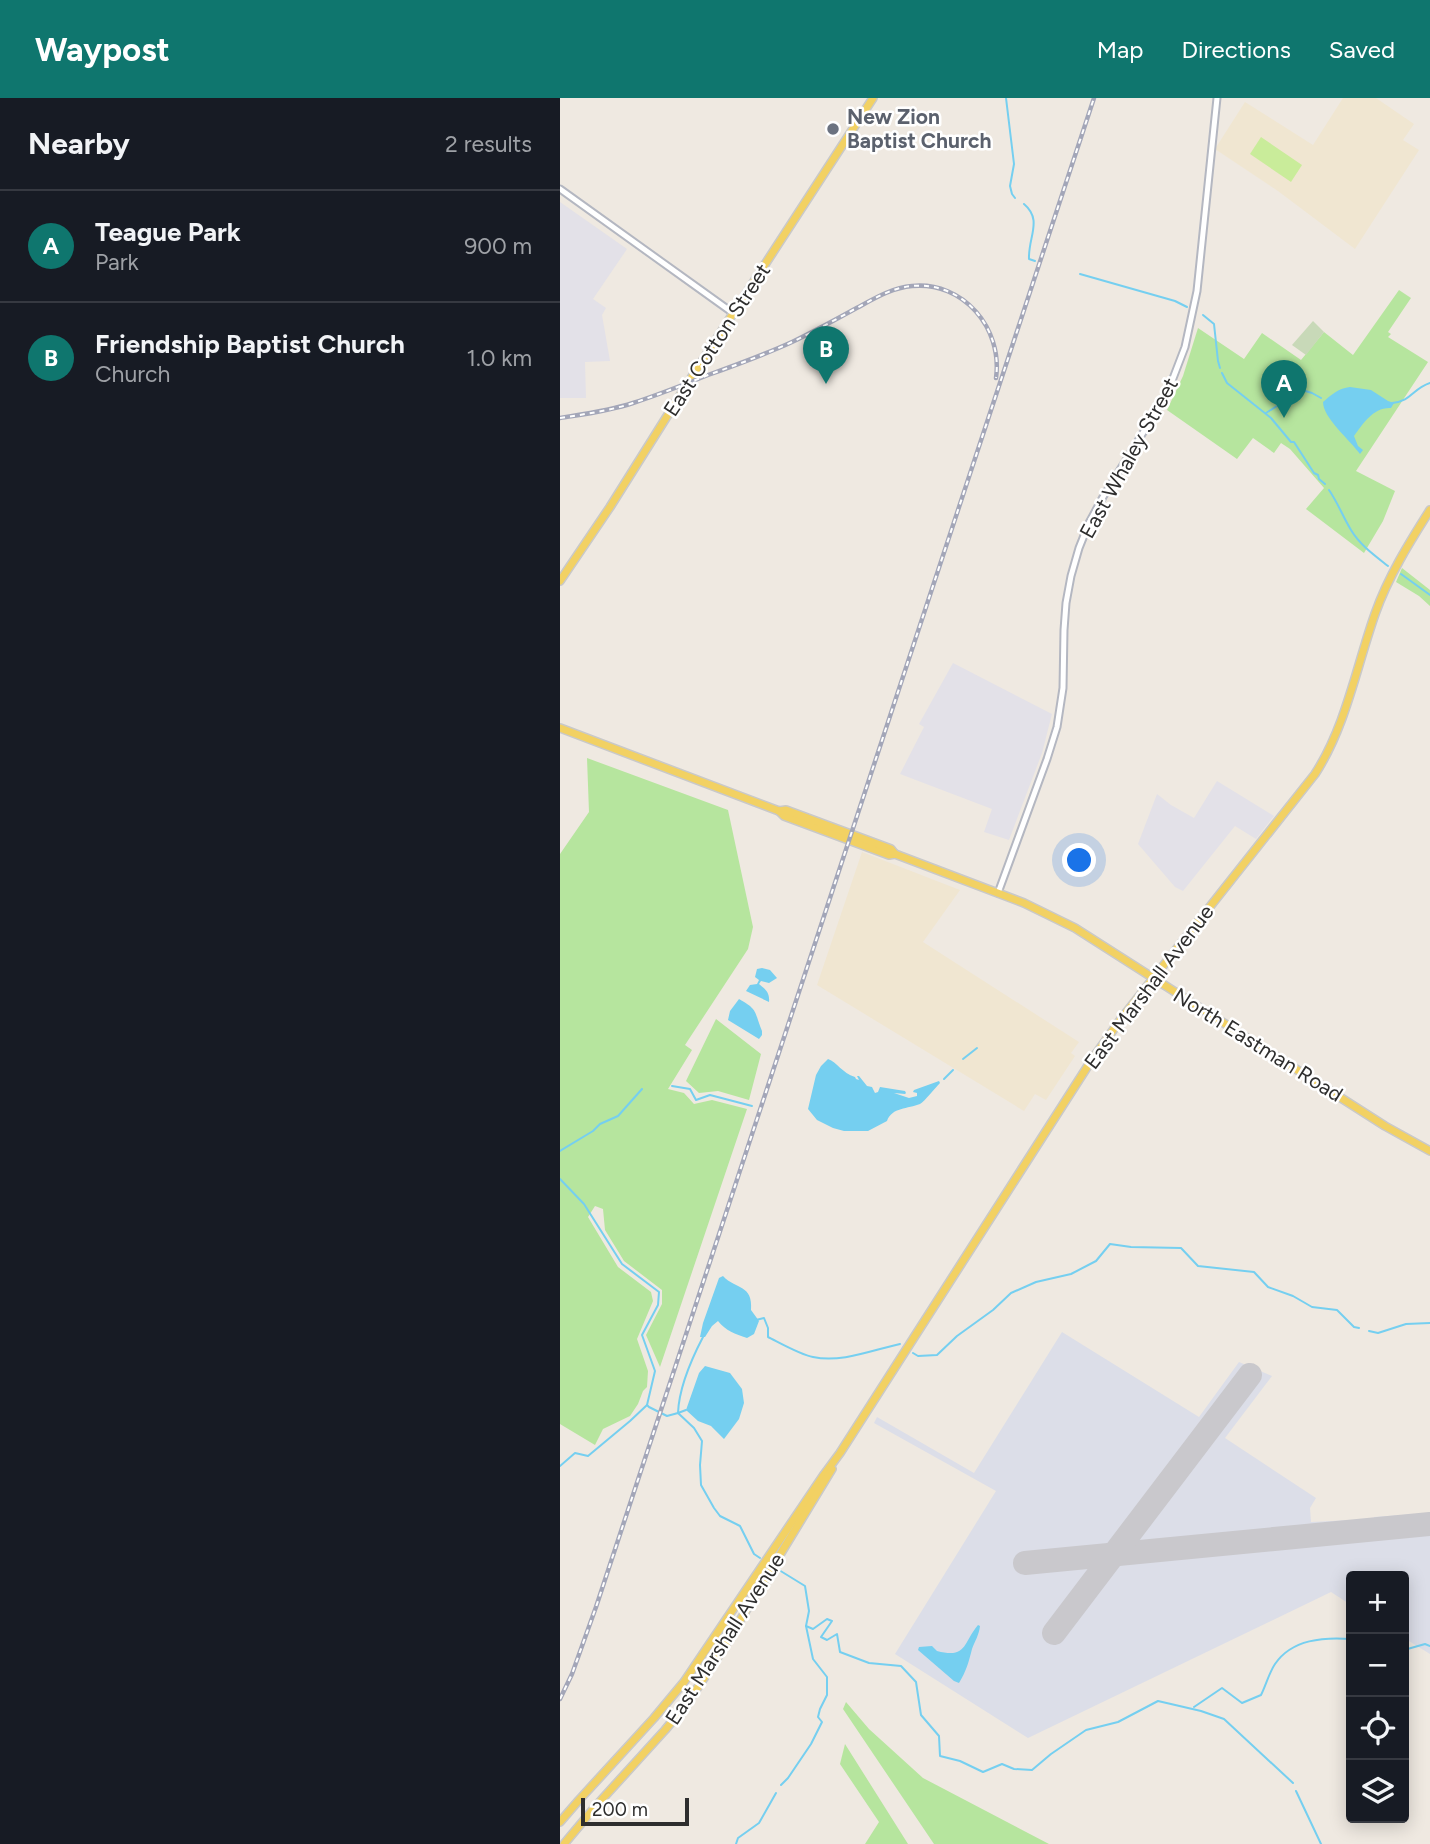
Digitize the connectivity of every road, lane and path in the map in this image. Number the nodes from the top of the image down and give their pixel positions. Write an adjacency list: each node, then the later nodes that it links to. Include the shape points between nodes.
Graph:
1 (873, 98): 4 (main road, East Cotton Street)
2 (1217, 98): 8 (street, East Whaley Street, via 1196,299 1185,347 1167,394 1102,497 1079,548 1066,603 1063,688 1056,727)
3 (560, 189): 4 (street)
4 (733, 313): 6 (main road, East Cotton Street)
5 (1430, 510): 9 (main road, East Marshall Avenue, via 1384,590 1340,723 1321,764)
6 (560, 581)
7 (560, 728): 8 (main road, North Eastman Road)
8 (998, 893): 9 (main road, North Eastman Road, via 1066,923)
9 (1153, 978): 10 (main road, North Eastman Road); 11 (main road, East Marshall Avenue, via 1063,1104)
10 (1430, 1151)
11 (840, 1453): 12 (main road, East Marshall Avenue); 13 (main road, East Marshall Avenue)
12 (704, 1653): 13 (main road); 14 (main road, East Marshall Avenue)
13 (716, 1660): 15 (main road, East Marshall Avenue, via 675,1719)
14 (593, 1784): 15 (main road); 16 (main road, East Marshall Avenue)
15 (606, 1795): 17 (main road, East Marshall Avenue)
16 (560, 1822)
17 (564, 1844)

